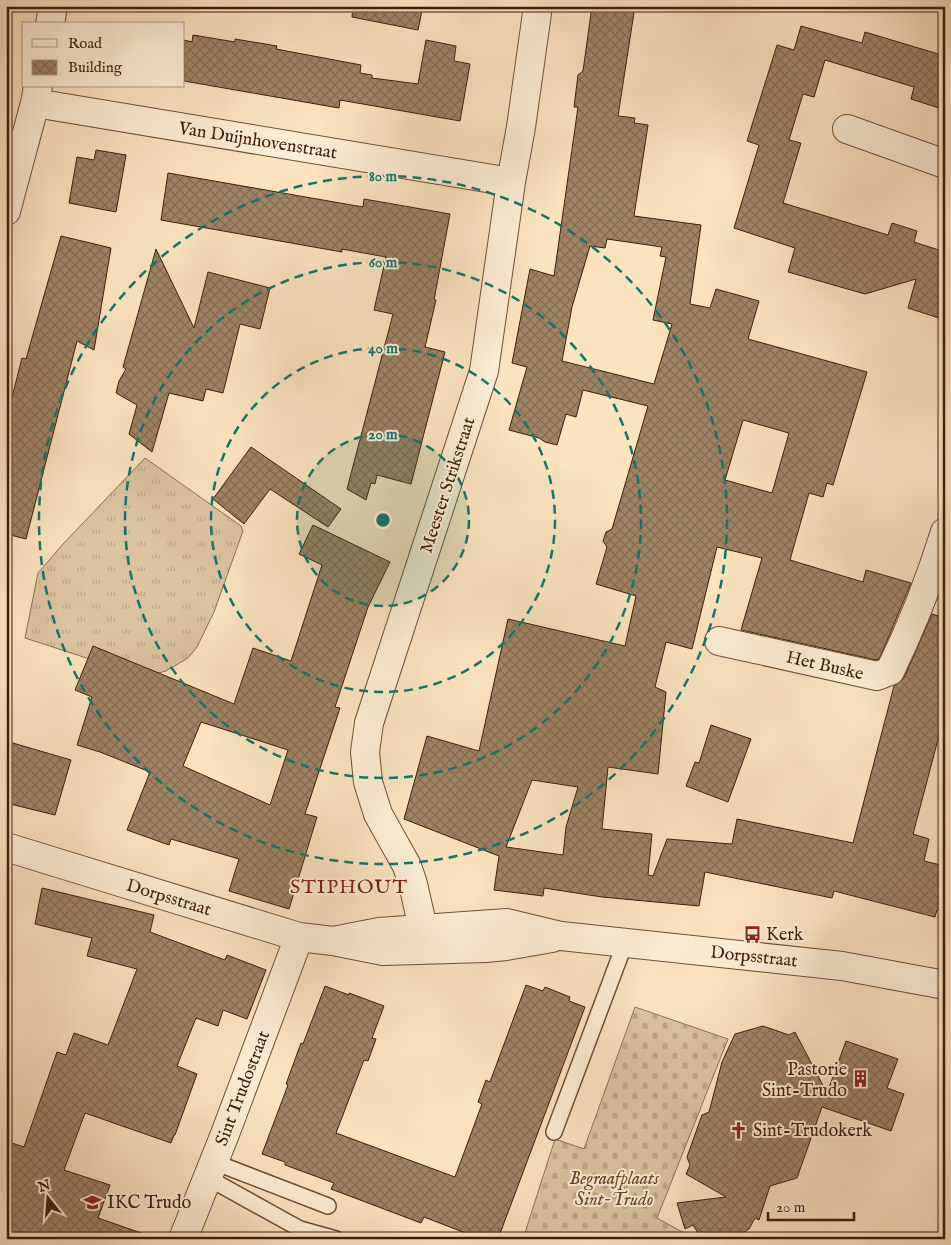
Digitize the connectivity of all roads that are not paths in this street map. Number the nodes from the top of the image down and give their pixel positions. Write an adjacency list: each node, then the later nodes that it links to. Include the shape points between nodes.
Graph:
1 (53, 6): 3 (street)
2 (538, 6): 8 (street, Meester Strikstraat)
3 (50, 22)
4 (37, 95): 7 (street); 8 (street, Van Duijnhovenstraat)
5 (847, 129): 6 (street)
6 (945, 164)
7 (11, 180): 9 (street)
8 (511, 182): 15 (street, Meester Strikstraat, via 484,372 369,723 364,752 368,782 378,814 407,866 413,884)
9 (6, 211)
10 (945, 532): 11 (street, Het Buske)
11 (938, 581): 12 (street, Het Buske, via 890,671 877,676)
12 (719, 641)
13 (6, 847): 14 (street, Dorpsstraat)
14 (299, 937): 15 (street, Dorpsstraat, via 333,941 379,932); 19 (street, Sint Trudostraat)
15 (424, 939): 16 (street, Dorpsstraat, via 507,923 561,936)
16 (625, 943): 17 (street, Dorpsstraat, via 842,966); 18 (lane)
17 (945, 985)
18 (554, 1132)
19 (211, 1170): 20 (lane); 21 (street, Sint Trudostraat); 22 (lane, via 300,1229)
20 (328, 1206)
21 (183, 1239)
22 (336, 1239)

